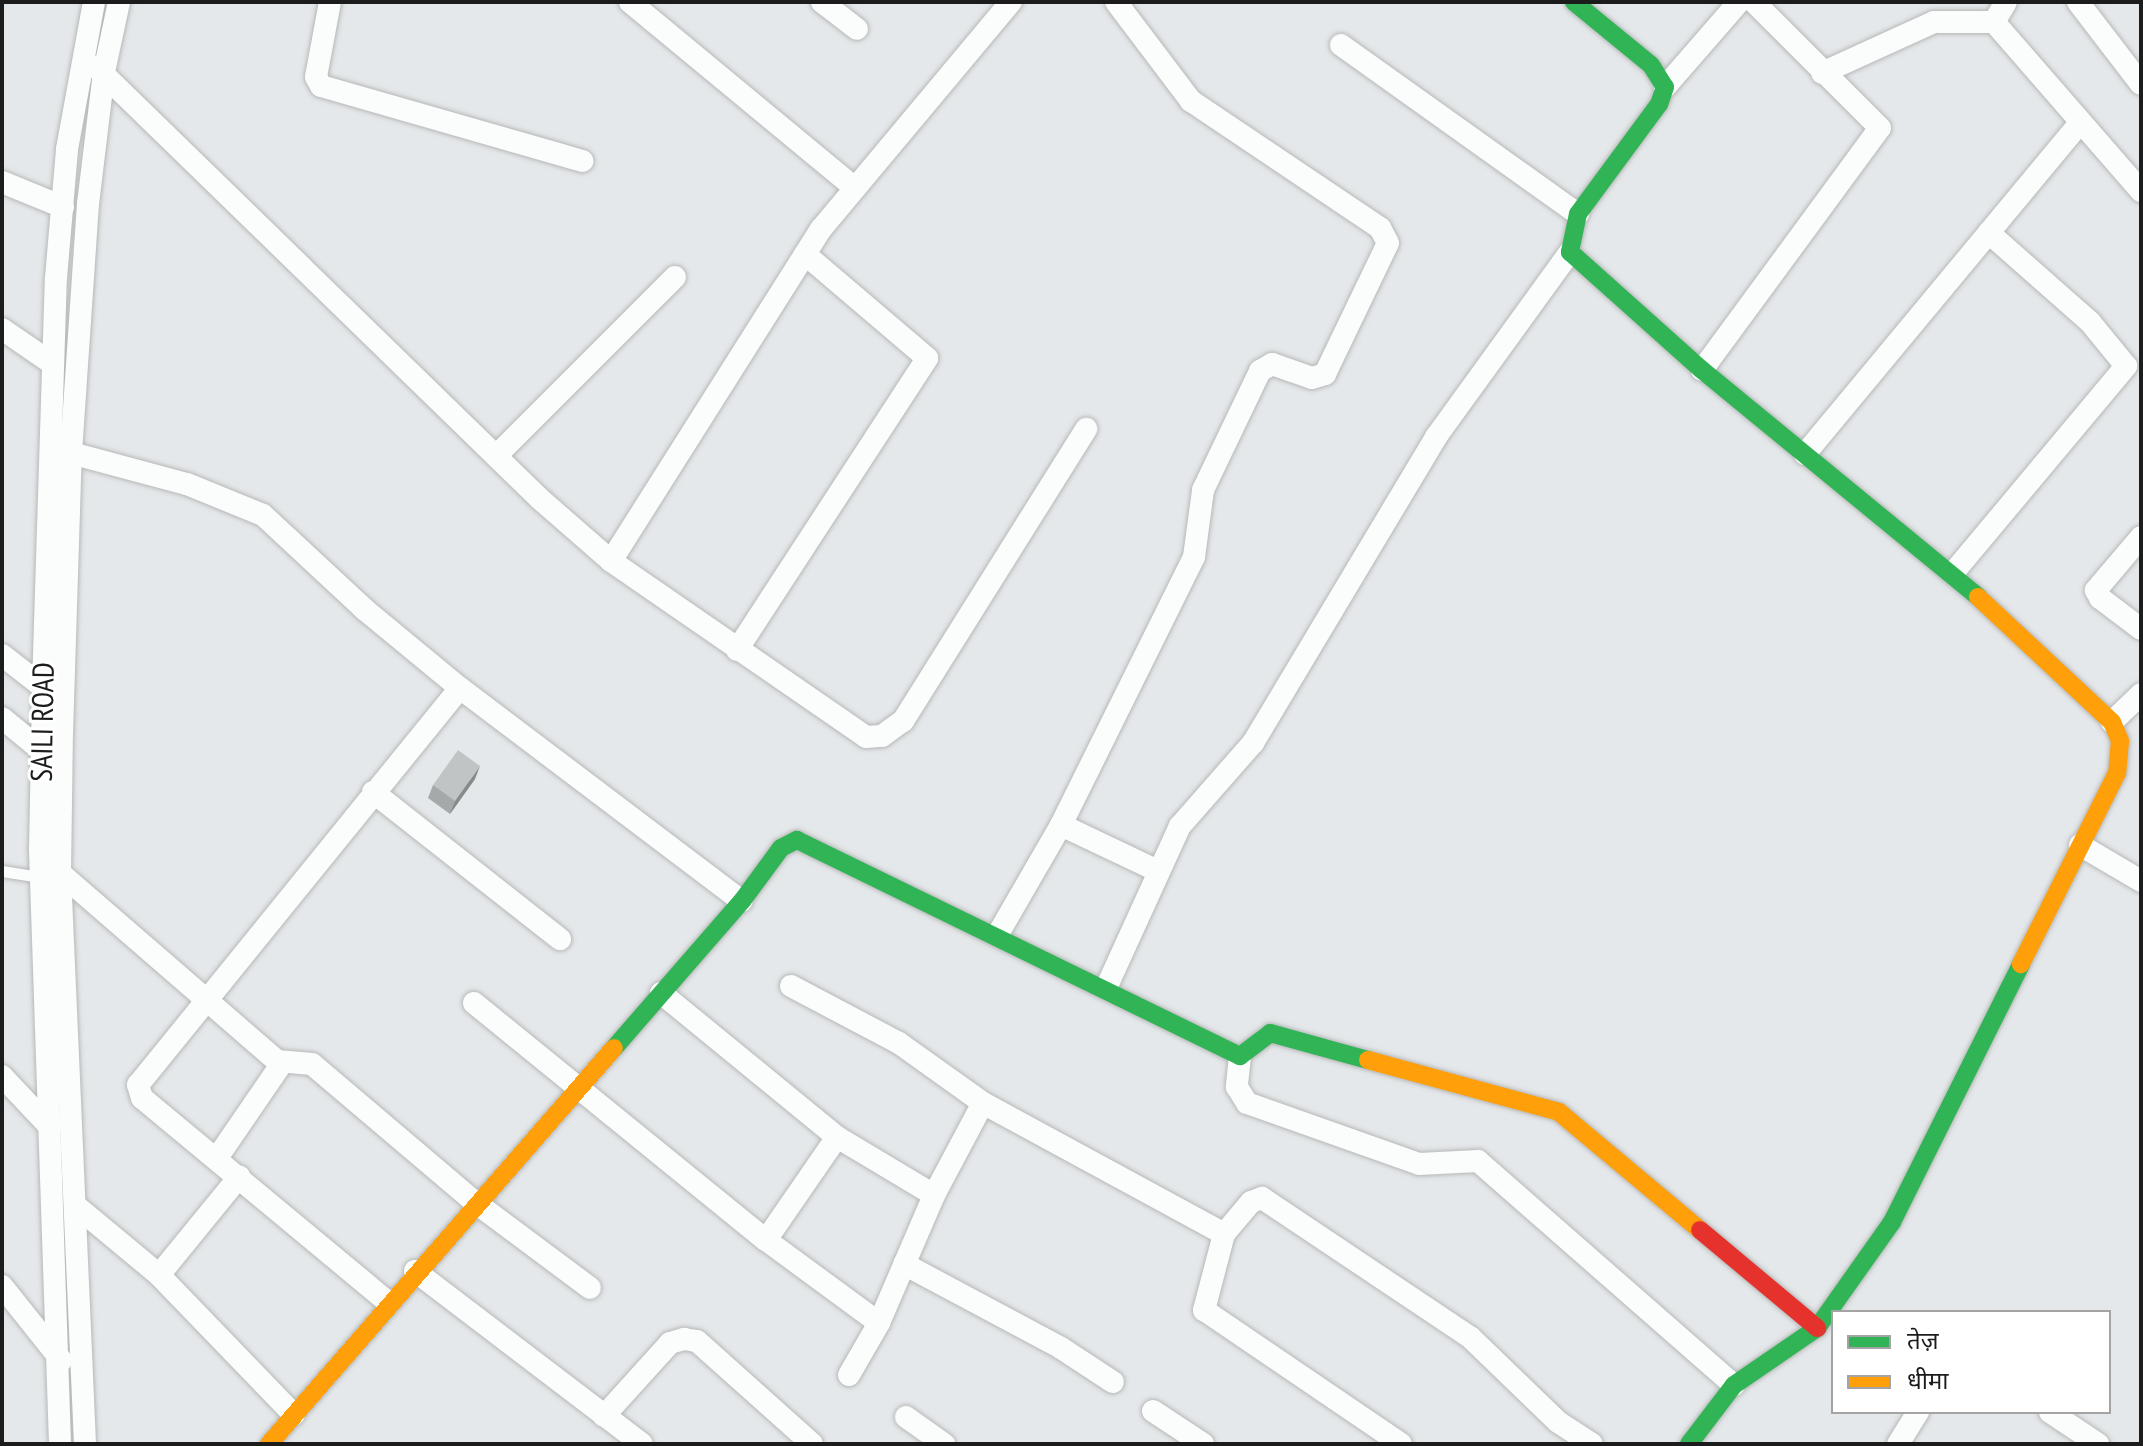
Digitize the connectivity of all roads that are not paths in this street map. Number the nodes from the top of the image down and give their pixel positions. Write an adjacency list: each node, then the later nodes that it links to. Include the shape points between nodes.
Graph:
1 (94, 2): 16 (street, SAILI ROAD)
2 (119, 2): 17 (street)
3 (330, 2): 22 (street, via 316,77 321,86)
4 (630, 2): 24 (street)
5 (822, 2): 14 (street)
6 (1011, 2): 24 (street)
7 (1116, 2): 52 (street, via 1191,101 1380,228 1388,243 1325,374 1312,378 1272,364 1260,371 1203,490 1194,557)
8 (1574, 2): 20 (street, via 1651,65)
9 (1739, 2): 20 (street)
10 (1754, 2): 18 (street)
11 (2006, 2): 13 (street)
12 (2078, 2): 19 (street)
13 (1994, 22): 18 (street, via 1934,22); 21 (street)
14 (857, 29)
15 (1341, 45): 27 (street)
16 (81, 58): 17 (street); 26 (street, SAILI ROAD)
17 (104, 72): 36 (street, via 88,204); 38 (street)
18 (1822, 73): 34 (street, via 1878,120 1880,128)
19 (2141, 84)
20 (1665, 87): 27 (street, via 1659,104)
21 (2078, 125): 25 (street); 28 (street)
22 (582, 161)
23 (2, 182): 26 (street)
24 (855, 188): 30 (street)
25 (2141, 191)
26 (63, 207): 33 (street, SAILI ROAD)
27 (1578, 214): 29 (street)
28 (1989, 233): 37 (street); 41 (street, via 2090,322 2126,366)
29 (1570, 252): 34 (street); 55 (street, via 1436,437 1253,743 1180,826)
30 (805, 254): 40 (street); 43 (street, via 927,358)
31 (675, 277): 38 (street)
32 (2, 329): 33 (street)
33 (53, 364): 45 (street, SAILI ROAD)
34 (1702, 370): 37 (street)
35 (1086, 429): 43 (street, via 903,721 890,732 866,737)
36 (71, 453): 46 (street, via 187,484 263,515); 56 (street)
37 (1805, 454): 41 (street)
38 (496, 456): 40 (street)
39 (2141, 537): 42 (street, via 2096,594)
40 (611, 561): 43 (street)
41 (1953, 573): 49 (street)
42 (2141, 629)
43 (737, 650)
44 (2, 655): 45 (street)
45 (43, 687): 50 (street, SAILI ROAD)
46 (460, 688): 51 (street); 58 (street)
47 (2141, 694): 49 (street)
48 (2, 718): 50 (street)
49 (2112, 722): 53 (street, via 2120,741 2117,773)
50 (41, 750): 56 (street, SAILI ROAD)
51 (373, 792): 60 (street); 64 (street)
52 (1061, 825): 55 (street); 59 (street)
53 (2080, 845): 57 (street); 87 (street, via 1892,1222)
54 (2, 871): 56 (lane)
55 (1158, 871): 62 (street)
56 (51, 875): 64 (street); 71 (street, SAILI ROAD); 77 (street)
57 (2141, 881)
58 (742, 901): 59 (street, via 781,848 807,840); 63 (street)
59 (998, 934): 62 (street)
60 (560, 939)
61 (791, 986): 70 (street, via 899,1043)
62 (1107, 986): 66 (street)
63 (661, 993): 69 (street); 72 (street)
64 (203, 999): 67 (street); 73 (street, via 153,1060 138,1091)
65 (474, 1003): 69 (street)
66 (1240, 1056): 87 (street, via 1270,1033 1559,1112); 92 (street, via 1237,1087 1247,1103 1419,1164 1478,1161)
67 (282, 1063): 73 (street); 76 (street, via 300,1059 312,1064)
68 (2, 1076): 71 (street)
69 (579, 1086): 76 (street); 79 (street)
70 (983, 1103): 75 (street); 78 (street)
71 (50, 1127): 88 (street, SAILI ROAD)
72 (837, 1137): 75 (street); 79 (street)
73 (217, 1158): 74 (street)
74 (239, 1177): 82 (street); 85 (street)
75 (934, 1195): 80 (street)
76 (476, 1203): 81 (street); 84 (street)
77 (76, 1206): 82 (street); 89 (street)
78 (1224, 1234): 106 (street, via 1204,1310); 107 (street, via 1251,1202 1262,1198 1470,1337 1558,1422)
79 (766, 1240): 86 (street)
80 (904, 1264): 86 (street); 91 (street, via 1061,1348)
81 (415, 1271): 85 (street); 97 (street)
82 (159, 1275): 96 (street)
83 (2, 1286): 88 (street)
84 (590, 1288)
85 (389, 1303): 96 (street)
86 (879, 1323): 90 (street)
87 (1817, 1328): 92 (street)
88 (58, 1358): 89 (street); 99 (street, SAILI ROAD)
89 (82, 1368): 100 (street)
90 (849, 1375)
91 (1113, 1382)
92 (1734, 1385): 108 (street)
93 (1153, 1411): 105 (street)
94 (1917, 1414): 109 (street)
95 (2053, 1414): 110 (street)
96 (294, 1415): 101 (street)
97 (604, 1416): 102 (street); 103 (street, via 670,1343 684,1339 697,1341)
98 (906, 1417): 104 (street)
99 (60, 1444)
100 (85, 1444)
101 (269, 1444)
102 (642, 1444)
103 (812, 1444)
104 (944, 1444)
105 (1203, 1444)
106 (1401, 1444)
107 (1592, 1444)
108 (1689, 1444)
109 (1898, 1444)
110 (2098, 1444)

